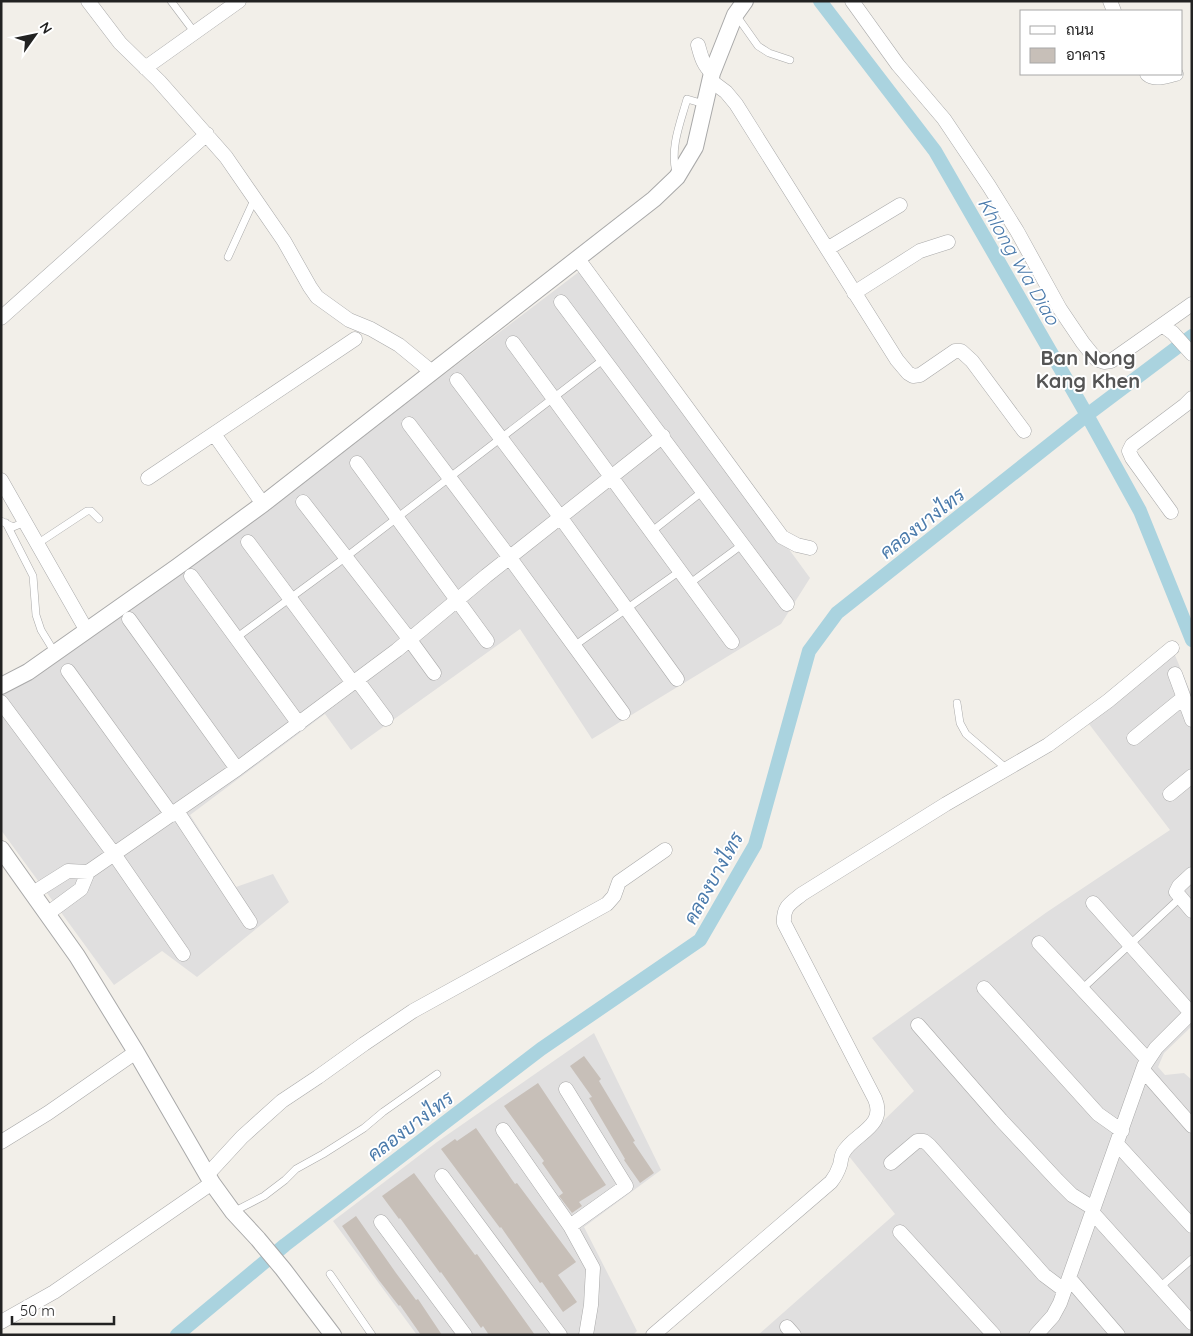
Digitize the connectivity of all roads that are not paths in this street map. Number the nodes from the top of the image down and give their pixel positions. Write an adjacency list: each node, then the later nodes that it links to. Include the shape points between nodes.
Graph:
1 (88, 1): 9 (street, via 120,43)
2 (171, 1): 6 (lane)
3 (239, 1): 6 (street)
4 (852, 1): 24 (street, via 965,150 1017,231 1060,309 1096,359 1111,361)
5 (740, 8): 8 (lane, via 758,46); 12 (street)
6 (195, 33): 9 (street)
7 (698, 45): 12 (street)
8 (790, 60)
9 (145, 68): 13 (street)
10 (1148, 75): 11 (street)
11 (1171, 75)
12 (711, 77): 17 (street, via 736,104); 19 (street, via 695,147 677,176 654,199)
13 (207, 134): 14 (street); 23 (street)
14 (255, 198): 18 (lane); 29 (street, via 317,297 349,320 399,344)
15 (900, 205): 17 (street)
16 (948, 242): 20 (street, via 920,251)
17 (827, 249): 20 (street)
18 (228, 257)
19 (578, 259): 29 (street); 56 (street, via 782,537)
20 (854, 293): 34 (street, via 908,373 920,375 955,351 961,351)
21 (561, 302): 28 (street)
22 (1192, 304): 24 (street)
23 (1, 318)
24 (1167, 329): 27 (street)
25 (355, 339): 35 (street)
26 (512, 343): 31 (street)
27 (1192, 354)
28 (605, 358): 31 (lane); 36 (street)
29 (432, 372): 45 (street)
30 (457, 380): 37 (street)
31 (553, 398): 37 (lane); 39 (street)
32 (1192, 398): 46 (street, via 1132,445 1130,451)
33 (409, 424): 41 (street)
34 (1024, 431)
35 (214, 434): 40 (street); 45 (street)
36 (663, 436): 39 (street); 43 (street)
37 (502, 438): 41 (lane); 48 (street)
38 (357, 463): 47 (street)
39 (611, 477): 48 (street); 52 (street)
40 (148, 478)
41 (449, 478): 47 (lane); 58 (street)
42 (1, 480): 51 (street)
43 (703, 491): 52 (lane); 55 (street)
44 (303, 502): 57 (street)
45 (263, 504): 67 (street)
46 (1171, 512)
47 (398, 517): 57 (lane); 63 (street)
48 (561, 518): 58 (street); 65 (street)
49 (99, 519): 54 (lane, via 92,511 87,511)
50 (3, 522): 51 (lane, via 13,527); 74 (lane, via 33,576 36,616)
51 (25, 522): 54 (street)
52 (651, 532): 59 (street)
53 (248, 542): 62 (street)
54 (37, 544): 67 (street)
55 (743, 544): 61 (lane); 64 (street)
56 (810, 548)
57 (346, 557): 62 (lane); 69 (street)
58 (510, 558): 63 (street); 72 (street)
59 (680, 571): 61 (street); 65 (lane)
60 (191, 576): 68 (street)
61 (689, 584): 71 (street)
62 (290, 598): 68 (lane); 79 (street)
63 (459, 600): 69 (street); 70 (street)
64 (787, 604)
65 (626, 608): 72 (lane); 78 (street)
66 (129, 619): 89 (street)
67 (86, 631): 74 (street)
68 (236, 638): 87 (street)
69 (410, 640): 76 (street); 79 (street)
70 (487, 641)
71 (732, 642)
72 (574, 646): 84 (street)
73 (1172, 648): 90 (street, via 1056,739)
74 (55, 653): 80 (street)
75 (68, 671): 93 (street)
76 (434, 673)
77 (1175, 674): 81 (street)
78 (678, 679)
79 (355, 682): 85 (street); 87 (street)
80 (1, 686)
81 (1184, 698): 86 (street); 88 (street)
82 (1, 702): 96 (street)
83 (957, 703): 90 (lane, via 960,723 966,734)
84 (623, 713)
85 (386, 719)
86 (1192, 720)
87 (299, 724): 89 (street)
88 (1134, 738)
89 (237, 769): 93 (street)
90 (1006, 769): 140 (street, via 787,906 784,923 878,1106 878,1112 871,1126 842,1154 837,1174 831,1182)
91 (1192, 776): 92 (street)
92 (1170, 794)
93 (175, 813): 96 (street); 104 (street)
94 (1, 849): 99 (street)
95 (665, 850): 122 (street, via 619,882 614,896 596,911 413,1011 282,1101 242,1137)
96 (114, 854): 97 (street); 107 (street)
97 (88, 872): 99 (street, via 68,871); 103 (street, via 81,889)
98 (1192, 874): 100 (street, via 1179,886 1176,892)
99 (33, 893): 103 (street)
100 (1180, 898): 102 (street); 106 (lane)
101 (1093, 903): 106 (street)
102 (1192, 911)
103 (47, 914): 112 (street)
104 (250, 922)
105 (1039, 943): 109 (street)
106 (1131, 945): 109 (lane); 110 (street)
107 (183, 954)
108 (984, 988): 118 (street)
109 (1083, 988): 113 (street)
110 (1192, 1013): 113 (street, via 1156,1048)
111 (918, 1025): 123 (street, via 1057,1180)
112 (136, 1052): 119 (street); 122 (street)
113 (1145, 1065): 116 (street); 118 (street)
114 (437, 1074): 124 (lane, via 364,1128 296,1169 264,1196)
115 (566, 1089): 127 (street, via 626,1186)
116 (1192, 1126)
117 (503, 1130): 127 (street)
118 (1119, 1138): 123 (street); 126 (street)
119 (1, 1142)
120 (891, 1163): 131 (street, via 917,1141 924,1141 1044,1275)
121 (442, 1176): 138 (street)
122 (210, 1179): 124 (street); 133 (street, via 54,1292)
123 (1092, 1210): 131 (street); 132 (street)
124 (233, 1212): 135 (street, via 283,1269)
125 (381, 1222): 137 (street)
126 (1192, 1225)
127 (570, 1226): 139 (street, via 593,1268)
128 (900, 1232): 141 (street)
129 (1192, 1259): 132 (lane)
130 (330, 1274): 136 (lane)
131 (1066, 1284): 142 (street, via 1053,1316); 143 (street)
132 (1160, 1288): 134 (street)
133 (1, 1322)
134 (1192, 1322)
135 (333, 1335)
136 (372, 1335)
137 (465, 1335)
138 (560, 1335)
139 (586, 1335)
140 (653, 1335)
141 (994, 1335)
142 (1036, 1335)
143 (1118, 1335)

